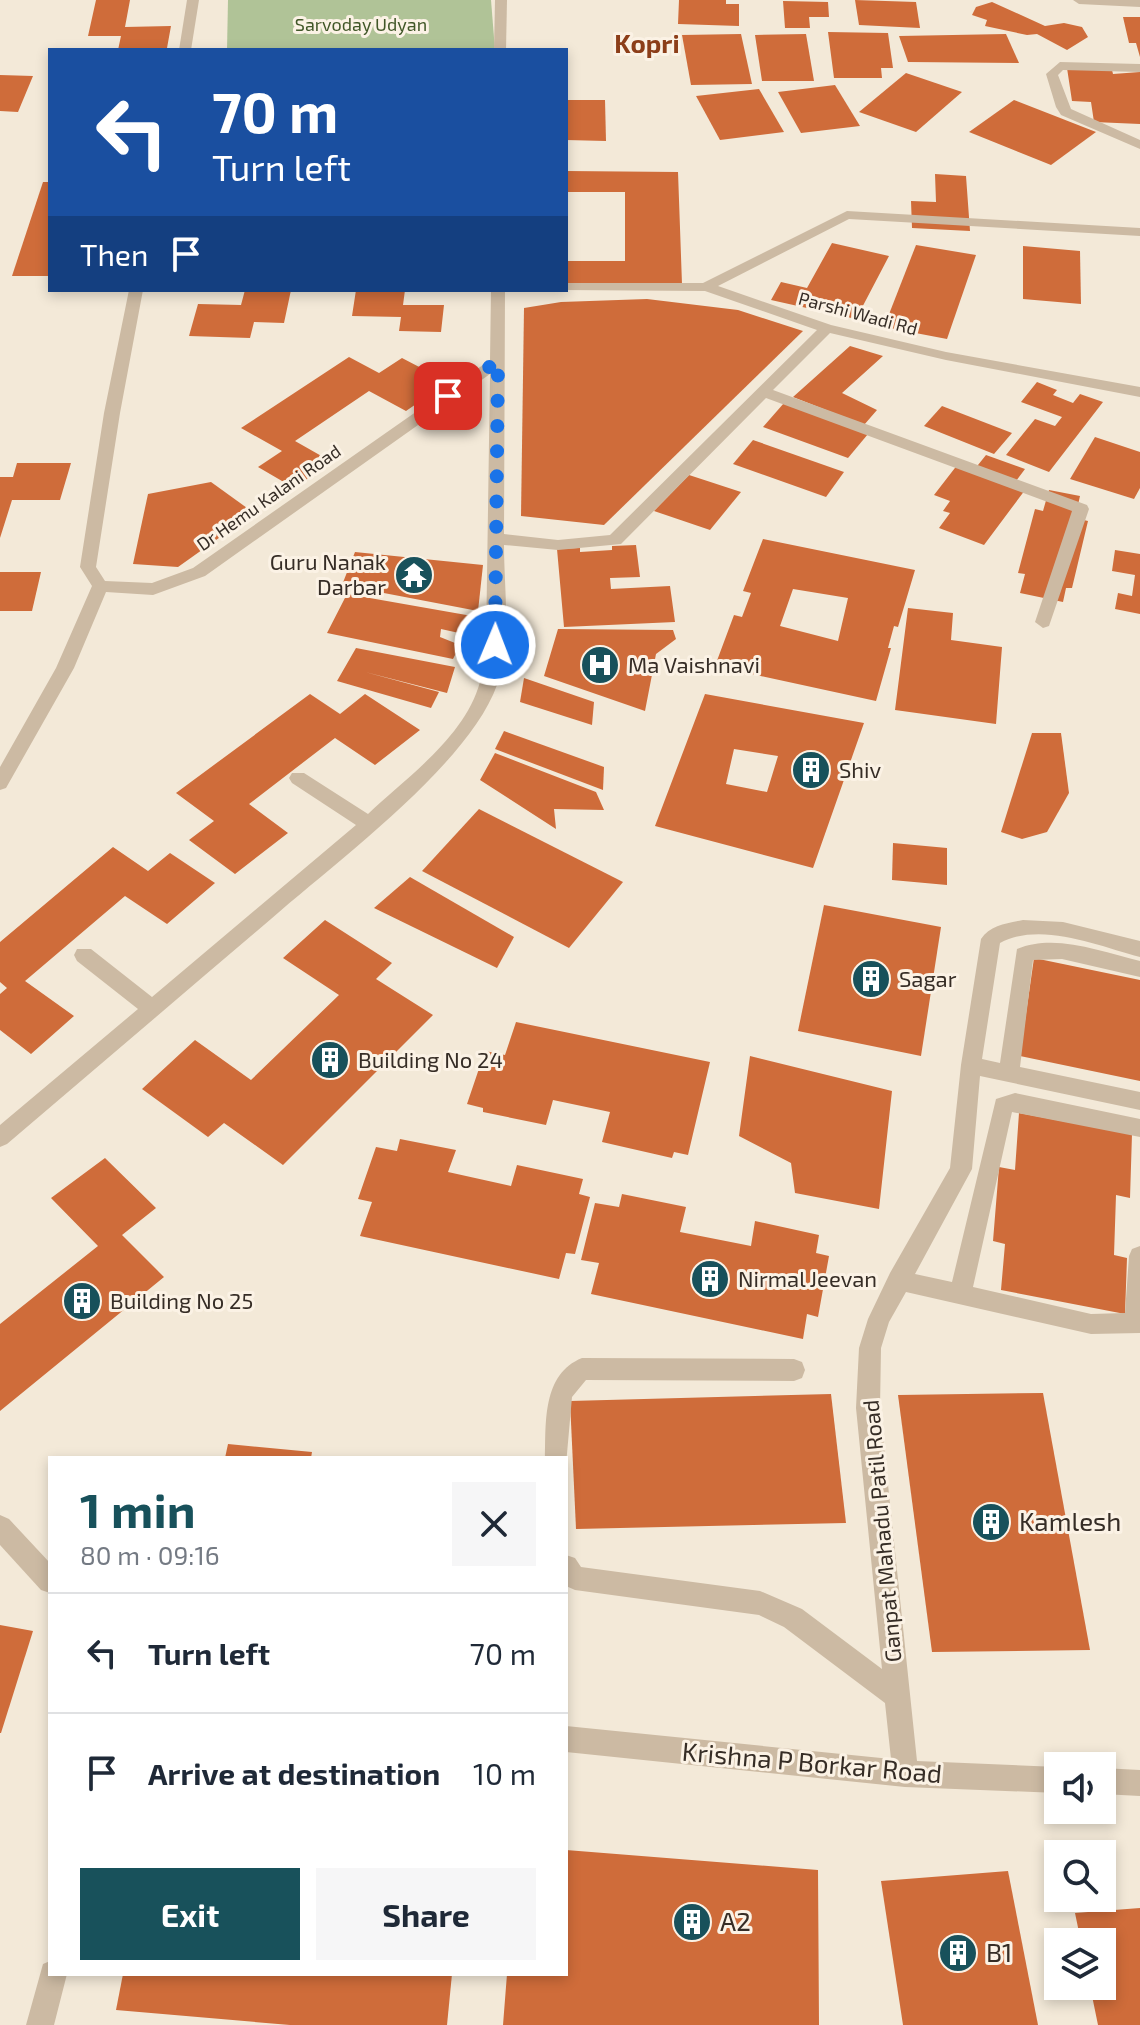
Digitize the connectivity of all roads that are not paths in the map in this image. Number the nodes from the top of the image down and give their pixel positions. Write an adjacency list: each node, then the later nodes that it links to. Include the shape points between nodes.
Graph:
1 (193, 0): 6 (street)
2 (501, 0): 7 (street)
3 (1079, 0): 4 (street)
4 (1092, 0): 5 (street)
5 (1140, 3)
6 (185, 48)
7 (500, 48)
8 (1140, 68): 9 (street, via 1071,65 1052,74 1066,112)
9 (1140, 145)
10 (1140, 232): 12 (street, via 847,215)
11 (568, 287): 12 (street, Parshi Wadi Rd)
12 (706, 287): 15 (street, Parshi Wadi Rd)
13 (136, 292): 20 (street, via 88,567)
14 (498, 292): 16 (street)
15 (827, 328): 17 (street); 18 (street, Parshi Wadi Rd)
16 (498, 361): 19 (street); 20 (street, Dr Hemu Kalani Road, via 199,572 153,589)
17 (764, 392): 19 (street, via 615,540 558,545); 21 (street, via 1081,509)
18 (1140, 392)
19 (496, 539): 24 (street, via 495,645 489,683 471,721)
20 (100, 586): 23 (street, via 65,668)
21 (1043, 622)
22 (298, 778): 24 (street)
23 (0, 783)
24 (369, 824): 28 (street)
25 (1140, 949): 29 (street, Ganpat Mahadu Patil Road, via 1041,927 1003,930 991,939 987,951)
26 (84, 955): 28 (street)
27 (1140, 969): 30 (street, via 1049,950 1029,951 1024,955)
28 (152, 1008): 33 (street)
29 (971, 1065): 30 (street); 35 (street, Ganpat Mahadu Patil Road, via 961,1169)
30 (1009, 1073): 31 (street)
31 (1140, 1101)
32 (1140, 1128): 36 (street, via 1015,1102 1003,1105)
33 (0, 1138)
34 (1140, 1256): 37 (street)
35 (898, 1280): 36 (street); 43 (street, Ganpat Mahadu Patil Road, via 870,1348 868,1408)
36 (960, 1294): 37 (street, via 1091,1324)
37 (1138, 1323)
38 (794, 1370): 39 (street, via 582,1369 560,1392)
39 (557, 1456)
40 (0, 1527): 42 (street)
41 (568, 1569): 43 (street, via 575,1578 760,1603 793,1618)
42 (48, 1579)
43 (897, 1696): 45 (street, Ganpat Mahadu Patil Road)
44 (568, 1739): 45 (street, Krishna P Borkar Road)
45 (905, 1774): 46 (street, Krishna P Borkar Road)
46 (1044, 1779)
47 (1116, 1782): 48 (street)
48 (1140, 1783)
49 (52, 1976): 50 (street)
50 (40, 2025)

